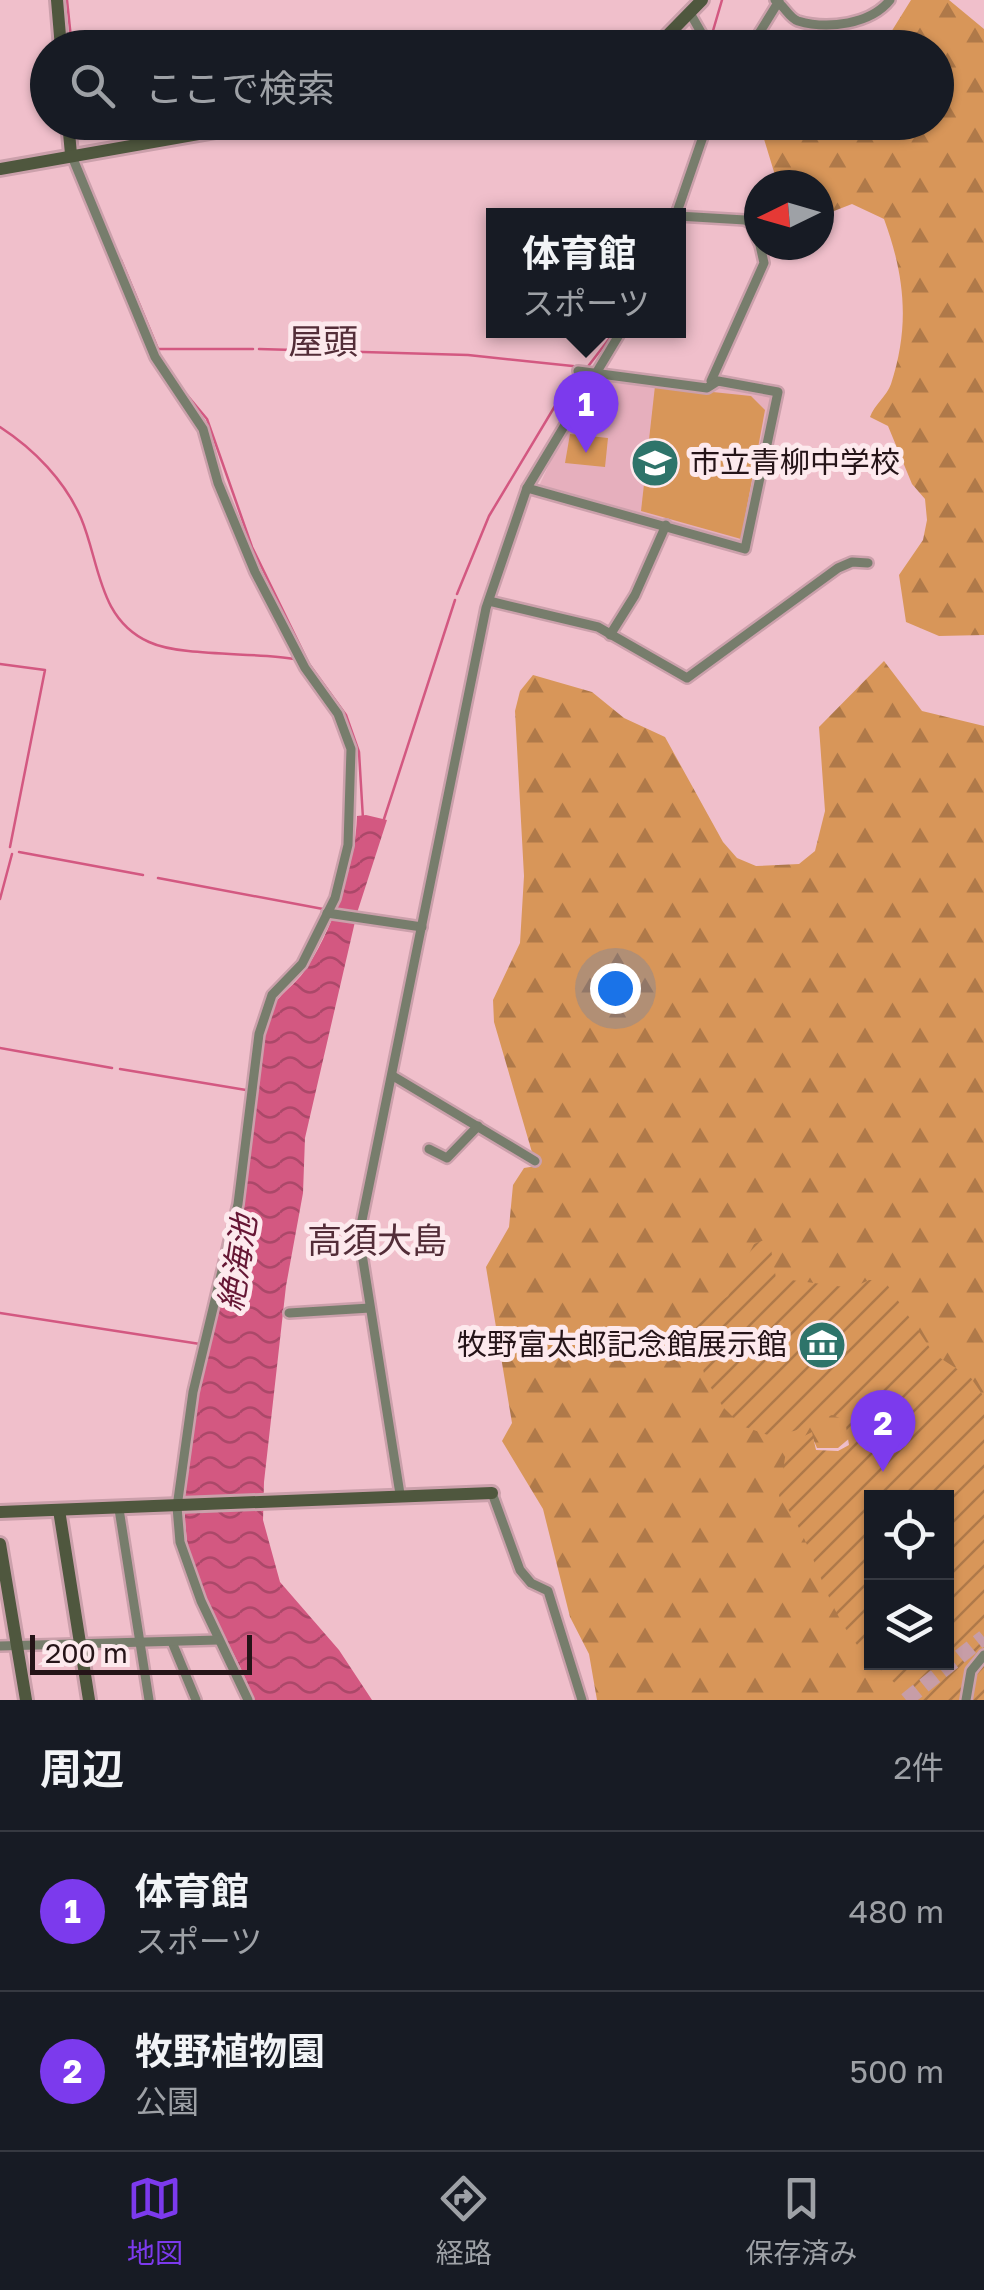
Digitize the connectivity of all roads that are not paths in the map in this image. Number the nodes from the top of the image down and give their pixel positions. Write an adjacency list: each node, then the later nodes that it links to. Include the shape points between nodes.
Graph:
1 (57, 0): 6 (street)
2 (702, 0): 5 (street)
3 (890, 0): 4 (street, via 870,18 826,25 795,21)
4 (778, 1): 9 (street)
5 (690, 14): 7 (street); 8 (street)
6 (60, 30)
7 (674, 30)
8 (699, 30)
9 (761, 30)
10 (70, 140): 13 (street)
11 (158, 140): 13 (street)
12 (702, 140): 15 (street)
13 (72, 154): 14 (street); 27 (street, via 155,357 203,429 255,572 305,668 338,714 351,749 348,845)
14 (0, 169)
15 (680, 208)
16 (686, 217): 17 (street)
17 (744, 220)
18 (763, 260): 21 (street)
19 (615, 338): 20 (street)
20 (588, 371): 21 (street, via 707,388); 22 (street)
21 (711, 382): 23 (street, via 778,392 747,543 745,549)
22 (527, 488): 23 (street); 25 (street)
23 (666, 525): 26 (street)
24 (868, 563): 26 (street, via 838,568 687,678)
25 (489, 601): 26 (street); 28 (street)
26 (610, 635)
27 (329, 914): 28 (street); 37 (street, via 302,964 276,988 264,1017 238,1204 195,1382)
28 (422, 927): 29 (street)
29 (393, 1076): 30 (street); 33 (street, via 359,1235)
30 (478, 1126): 31 (street, via 447,1158); 32 (street)
31 (429, 1149)
32 (535, 1161)
33 (370, 1308): 34 (street); 36 (street)
34 (289, 1312)
35 (492, 1493): 36 (street); 55 (street, via 520,1570 548,1591)
36 (400, 1494): 37 (street)
37 (180, 1508): 38 (street); 43 (street, via 180,1542)
38 (119, 1509): 39 (street); 44 (street)
39 (59, 1510): 40 (street); 46 (street)
40 (0, 1512)
41 (0, 1544): 42 (street)
42 (4, 1593): 48 (street)
43 (218, 1640): 45 (street); 54 (street)
44 (140, 1642): 45 (street); 46 (street); 52 (street)
45 (172, 1642): 53 (street)
46 (80, 1644): 48 (street); 51 (street)
47 (0, 1646): 48 (street)
48 (17, 1646): 50 (street)
49 (984, 1655): 56 (street, via 972,1668)
50 (26, 1700)
51 (89, 1700)
52 (149, 1700)
53 (196, 1700)
54 (248, 1700)
55 (582, 1700)
56 (966, 1700)

